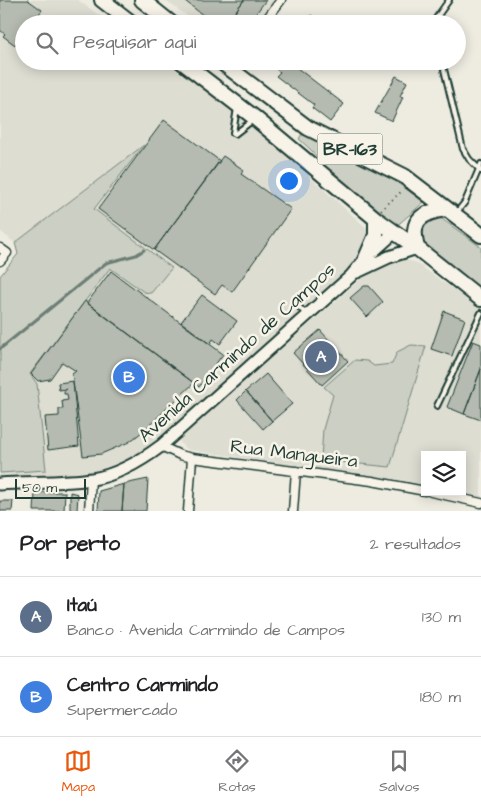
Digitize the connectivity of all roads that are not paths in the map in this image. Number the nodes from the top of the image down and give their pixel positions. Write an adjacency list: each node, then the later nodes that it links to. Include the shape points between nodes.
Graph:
1 (102, 0): 5 (highway)
2 (142, 0): 6 (highway)
3 (281, 0): 7 (street)
4 (449, 0): 8 (lane)
5 (121, 15)
6 (161, 15)
7 (270, 15)
8 (438, 15)
9 (192, 70): 12 (highway, BR-163)
10 (236, 70): 16 (highway, BR-163, via 308,128 404,176)
11 (444, 70): 15 (lane, via 463,149)
12 (238, 106): 13 (highway, BR-163); 13 (lane, via 234,134)
13 (255, 118): 17 (highway, BR-163)
14 (481, 164): 15 (lane)
15 (480, 170): 16 (lane, via 465,202)
16 (450, 212): 18 (highway, via 432,211); 19 (highway, BR-163)
17 (377, 216): 20 (highway, BR-163); 23 (highway, via 376,235)
18 (421, 217): 20 (highway); 22 (highway, via 414,227)
19 (479, 230)
20 (395, 232): 22 (highway, BR-163); 23 (main road, Avenida Carmindo de Campos)
21 (0, 248): 24 (street, via 7,253)
22 (417, 248): 25 (main road, via 389,256); 26 (highway, BR-163)
23 (366, 258): 25 (main road, Avenida Carmindo de Campos)
24 (0, 261)
25 (351, 276): 29 (main road, Avenida Carmindo de Campos)
26 (481, 299)
27 (295, 303): 29 (lane)
28 (481, 313): 30 (lane)
29 (307, 315): 31 (main road, Avenida Carmindo de Campos)
30 (437, 406)
31 (161, 446): 32 (street, Rua Mangueira); 34 (main road, Avenida Carmindo de Campos, via 124,470)
32 (192, 458): 33 (street, Rua Mangueira); 40 (street)
33 (296, 471): 36 (street, Rua Mangueira); 41 (street)
34 (92, 479): 35 (main road, Avenida Carmindo de Campos); 39 (street)
35 (0, 484)
36 (421, 490)
37 (449, 496): 38 (street)
38 (481, 503)
39 (89, 511)
40 (188, 511)
41 (293, 511)

